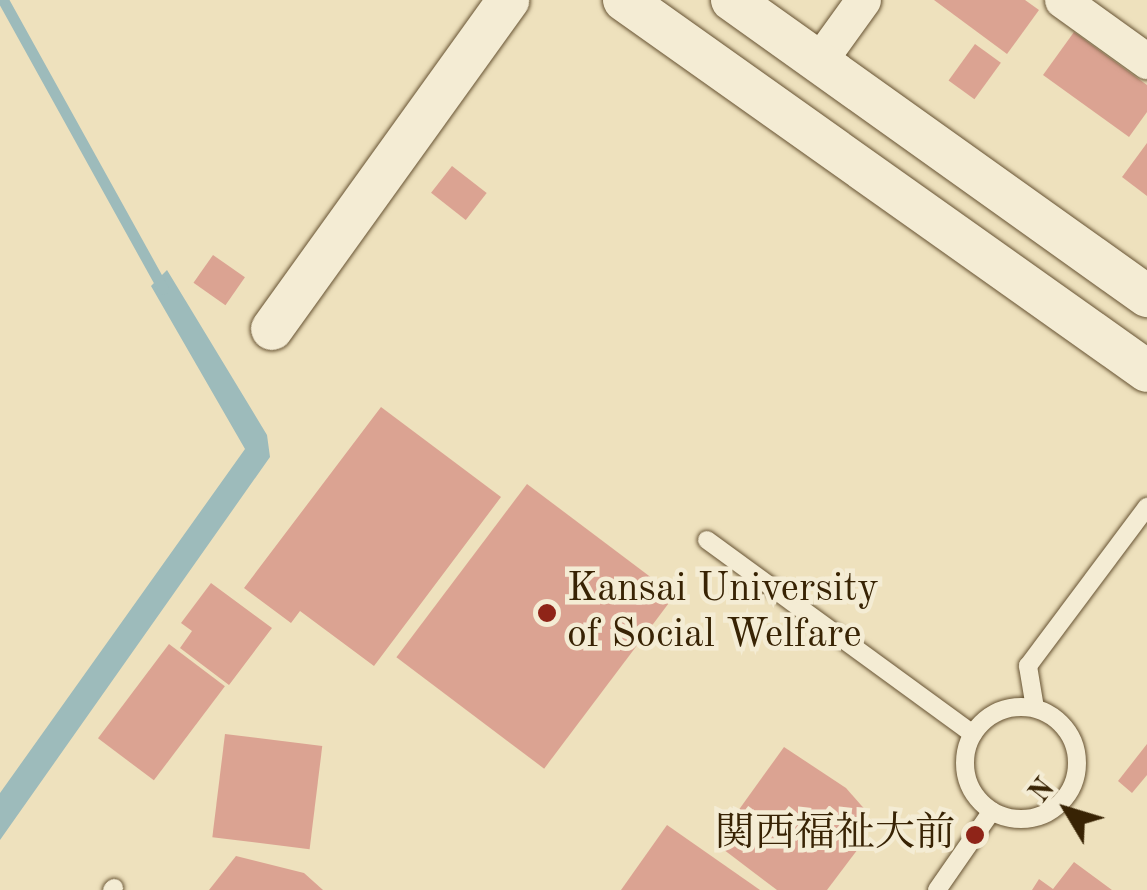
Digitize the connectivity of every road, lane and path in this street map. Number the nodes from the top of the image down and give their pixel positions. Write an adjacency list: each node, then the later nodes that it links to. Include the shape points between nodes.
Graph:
1 (508, 0): 9 (street)
2 (624, 0): 10 (street)
3 (732, 0): 6 (street)
4 (863, 0): 6 (street)
5 (1062, 0): 7 (street)
6 (819, 61): 8 (street)
7 (1147, 61)
8 (1147, 296)
9 (272, 329)
10 (1147, 371)
11 (1147, 507): 13 (lane, via 1028,666)
12 (708, 540): 14 (lane)
13 (1035, 708): 14 (lane, via 1000,710); 15 (lane, via 1065,726 1074,742 1075,780 1053,810 1035,818)
14 (973, 734): 15 (lane, via 965,770 971,789)
15 (992, 811): 16 (lane)
16 (937, 890)

